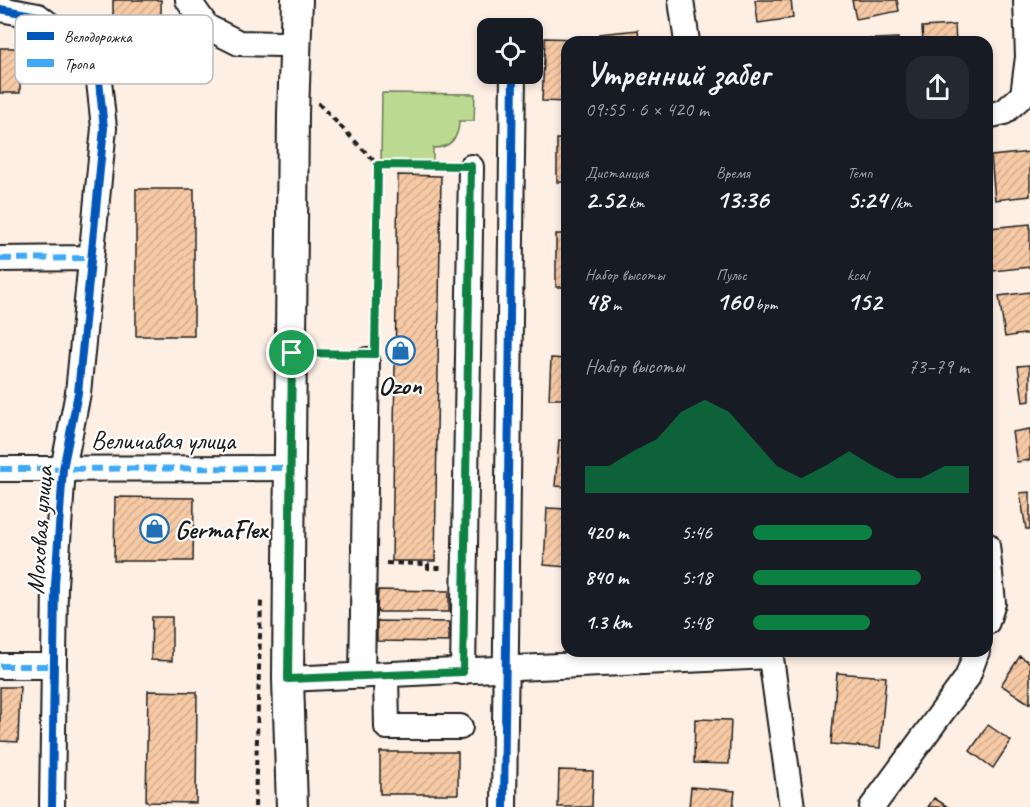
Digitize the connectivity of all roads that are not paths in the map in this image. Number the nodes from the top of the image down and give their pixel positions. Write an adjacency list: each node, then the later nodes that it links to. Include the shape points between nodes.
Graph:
1 (188, 0): 7 (street)
2 (297, 0): 10 (main road)
3 (681, 0): 9 (street)
4 (1026, 0): 13 (street, via 1028,57 1023,95 1004,112)
5 (0, 9): 6 (street, Моховая улица)
6 (33, 15)
7 (199, 15)
8 (213, 30): 10 (street, via 239,43 281,44)
9 (686, 36)
10 (295, 40): 18 (main road)
11 (99, 84): 15 (street, Моховая улица, via 104,128)
12 (513, 84): 26 (street)
13 (993, 115)
14 (471, 166): 27 (street)
15 (90, 258): 16 (street); 20 (street, Моховая улица, via 78,393)
16 (0, 259)
17 (367, 357): 29 (street)
18 (291, 468): 20 (street, Величавая улица); 30 (main road)
19 (0, 469): 20 (street, Величавая улица)
20 (63, 469): 25 (street, Моховая улица)
21 (720, 657): 26 (street)
22 (770, 657): 35 (street)
23 (975, 657): 36 (street, via 967,678)
24 (0, 666): 25 (street)
25 (53, 666): 32 (street, Моховая улица)
26 (506, 670): 27 (street); 34 (street)
27 (463, 672): 28 (street)
28 (387, 675): 29 (street); 31 (street, via 387,728)
29 (362, 676): 30 (street)
30 (288, 679): 33 (main road)
31 (460, 727)
32 (52, 807)
33 (292, 807)
34 (504, 807)
35 (792, 807)
36 (872, 807)

